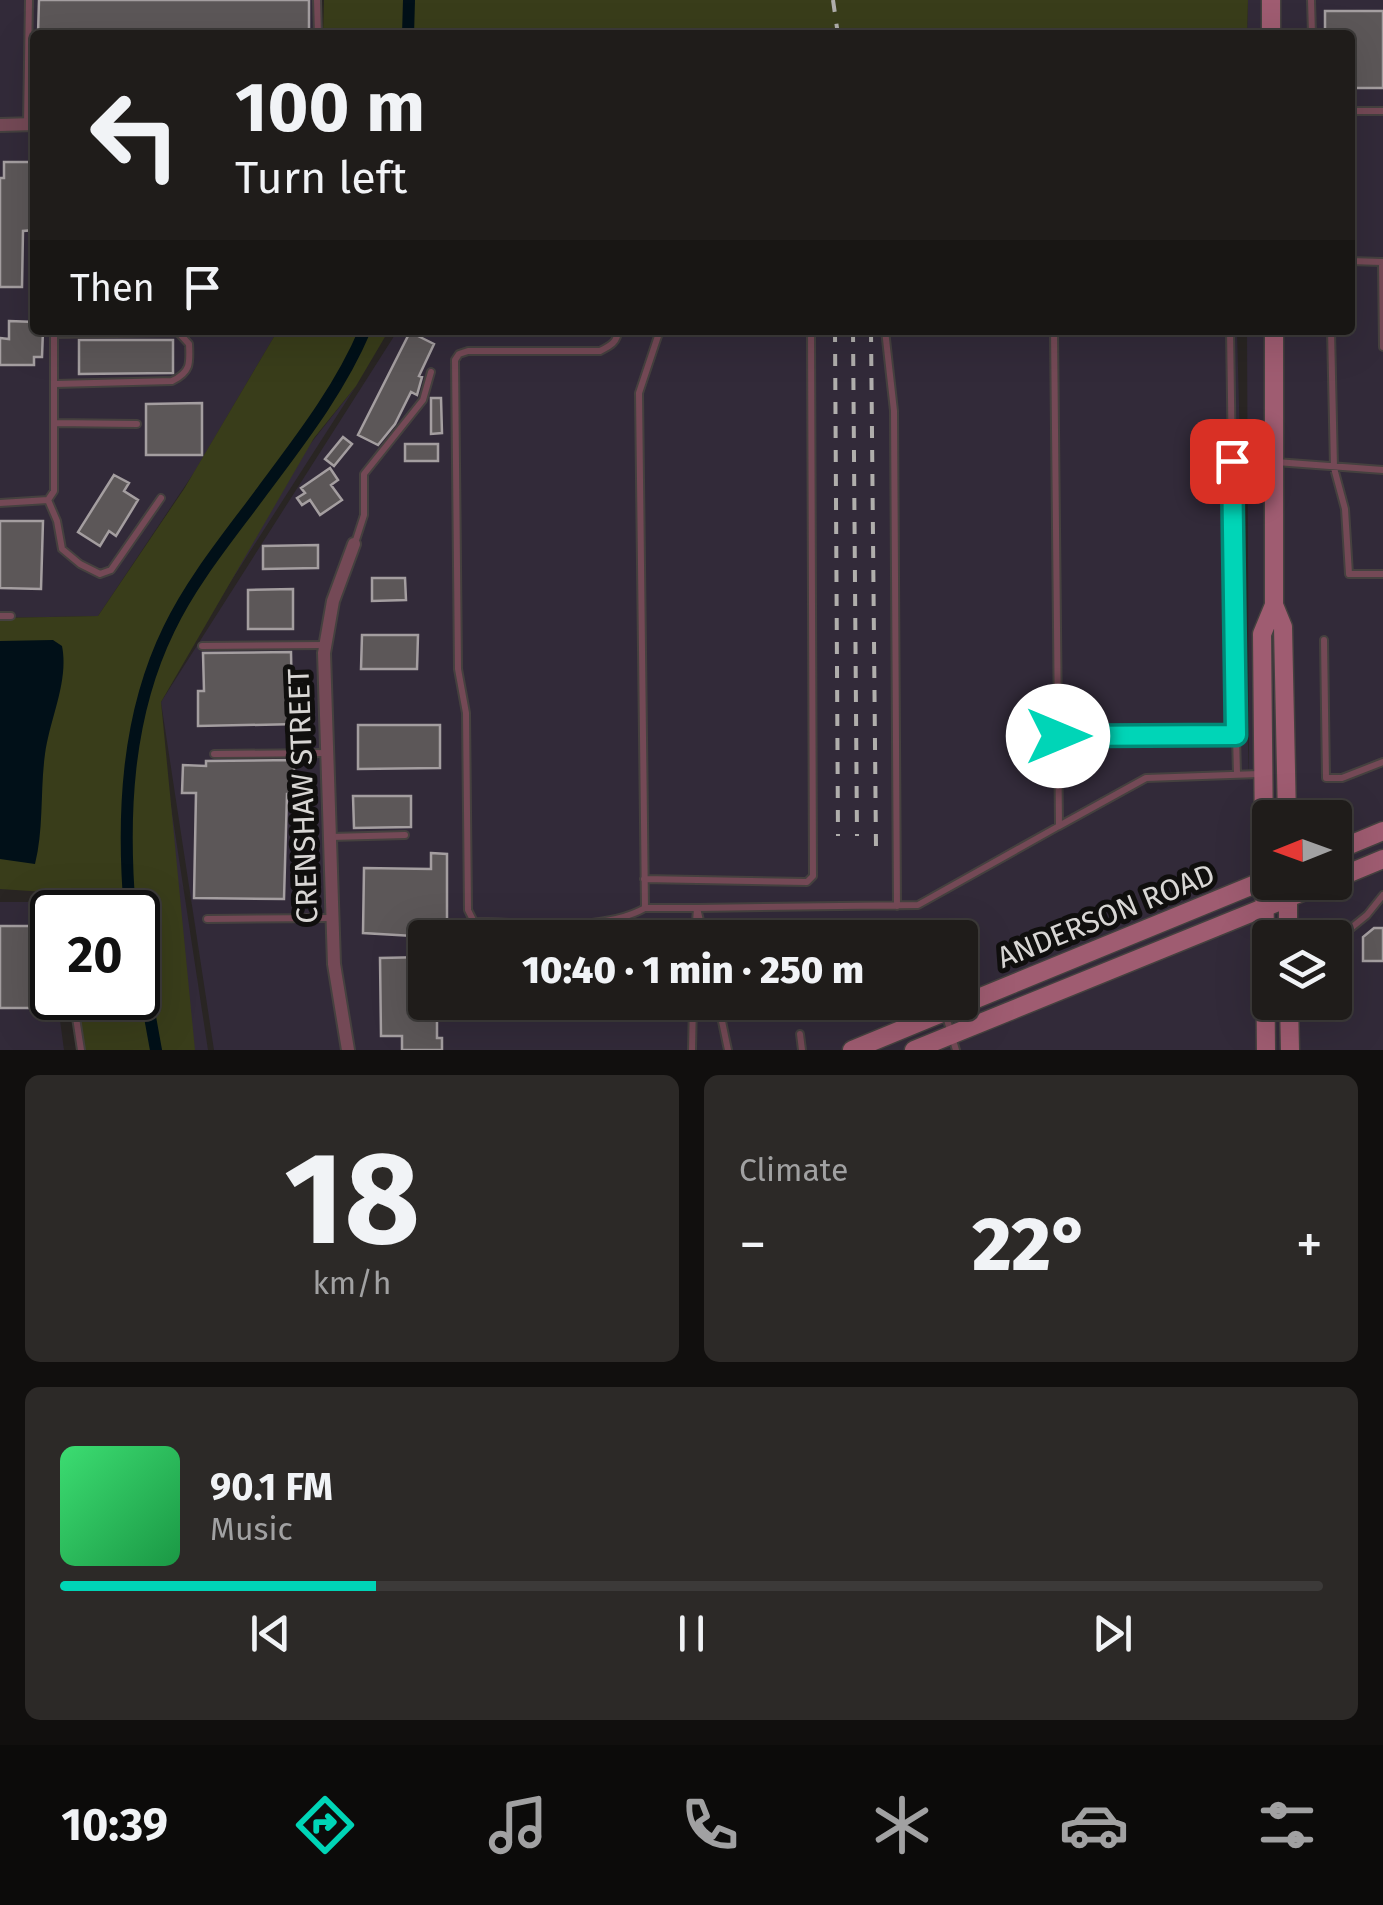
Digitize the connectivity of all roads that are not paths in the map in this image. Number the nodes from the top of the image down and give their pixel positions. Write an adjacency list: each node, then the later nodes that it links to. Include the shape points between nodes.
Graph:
1 (29, 0): 5 (lane)
2 (317, 0): 6 (lane)
3 (1271, 0): 7 (main road)
4 (1311, 0): 8 (lane)
5 (30, 30)
6 (318, 30)
7 (1271, 30)
8 (1312, 30)
9 (1355, 111): 10 (lane)
10 (1383, 111)
11 (30, 124): 12 (street)
12 (0, 126)
13 (1355, 261): 24 (lane, via 1382,262)
14 (54, 335): 26 (lane)
15 (181, 335): 26 (lane, via 189,344 190,366 172,381)
16 (618, 335): 65 (lane, via 600,350 468,350 455,360 468,910 474,922 604,922)
17 (658, 335): 59 (lane, via 638,393)
18 (811, 335): 59 (lane, via 813,876 807,882)
19 (886, 335): 64 (lane, via 894,411)
20 (1054, 335): 44 (lane)
21 (1230, 335): 43 (lane)
22 (1274, 335): 29 (main road)
23 (1331, 335): 30 (lane)
24 (1383, 348)
25 (431, 372): 35 (lane, via 423,400 364,474 364,515)
26 (54, 384): 27 (lane)
27 (54, 423): 28 (lane); 33 (lane, via 54,490)
28 (136, 424)
29 (1275, 462): 30 (lane); 37 (main road)
30 (1334, 468): 31 (lane); 36 (lane, via 1345,510 1349,574)
31 (1383, 470)
32 (161, 498): 33 (lane, via 111,570 100,574 62,550)
33 (48, 500): 34 (lane)
34 (0, 503)
35 (354, 544): 41 (street, CRENSHAW STREET)
36 (1383, 574)
37 (1274, 605): 49 (main road, via 1262,634); 51 (main road, via 1283,627)
38 (0, 616): 39 (lane)
39 (11, 616)
40 (1324, 640): 47 (lane, via 1326,778)
41 (325, 645): 42 (lane); 45 (street, CRENSHAW STREET)
42 (202, 646)
43 (1236, 735): 44 (lane); 48 (lane)
44 (1058, 736): 52 (lane)
45 (327, 753): 46 (lane); 55 (street, CRENSHAW STREET)
46 (214, 754)
47 (1383, 762)
48 (1237, 774): 49 (lane); 52 (lane, via 1146,778)
49 (1265, 774): 50 (main road)
50 (1266, 800)
51 (1286, 800)
52 (1059, 826): 64 (lane, via 918,905)
53 (1383, 831): 56 (main road)
54 (405, 835): 55 (lane)
55 (330, 837): 68 (street, CRENSHAW STREET)
56 (1352, 844)
57 (1382, 862): 58 (main road)
58 (1352, 873)
59 (644, 879): 65 (lane)
60 (1252, 886): 73 (main road, ANDERSON ROAD)
61 (1383, 895): 72 (lane)
62 (1265, 900): 67 (main road)
63 (1276, 900): 67 (main road, ANDERSON ROAD)
64 (897, 906): 66 (lane)
65 (644, 908): 66 (lane)
66 (698, 908): 70 (lane); 71 (lane)
67 (1264, 909): 81 (main road, ANDERSON ROAD); 89 (main road)
68 (332, 918): 69 (lane); 83 (street, CRENSHAW STREET)
69 (208, 919)
70 (697, 920)
71 (700, 920)
72 (1352, 929)
73 (978, 998)
74 (75, 1020): 82 (lane)
75 (693, 1020): 84 (lane)
76 (722, 1020): 85 (lane)
77 (926, 1020): 79 (main road, ANDERSON ROAD)
78 (1289, 1020): 90 (main road)
79 (907, 1028): 87 (main road, ANDERSON ROAD); 88 (lane)
80 (800, 1034): 86 (lane)
81 (954, 1042): 88 (main road, ANDERSON ROAD)
82 (80, 1050)
83 (348, 1050)
84 (692, 1050)
85 (728, 1050)
86 (802, 1050)
87 (852, 1050)
88 (914, 1050)
89 (1266, 1050)
90 (1290, 1050)

